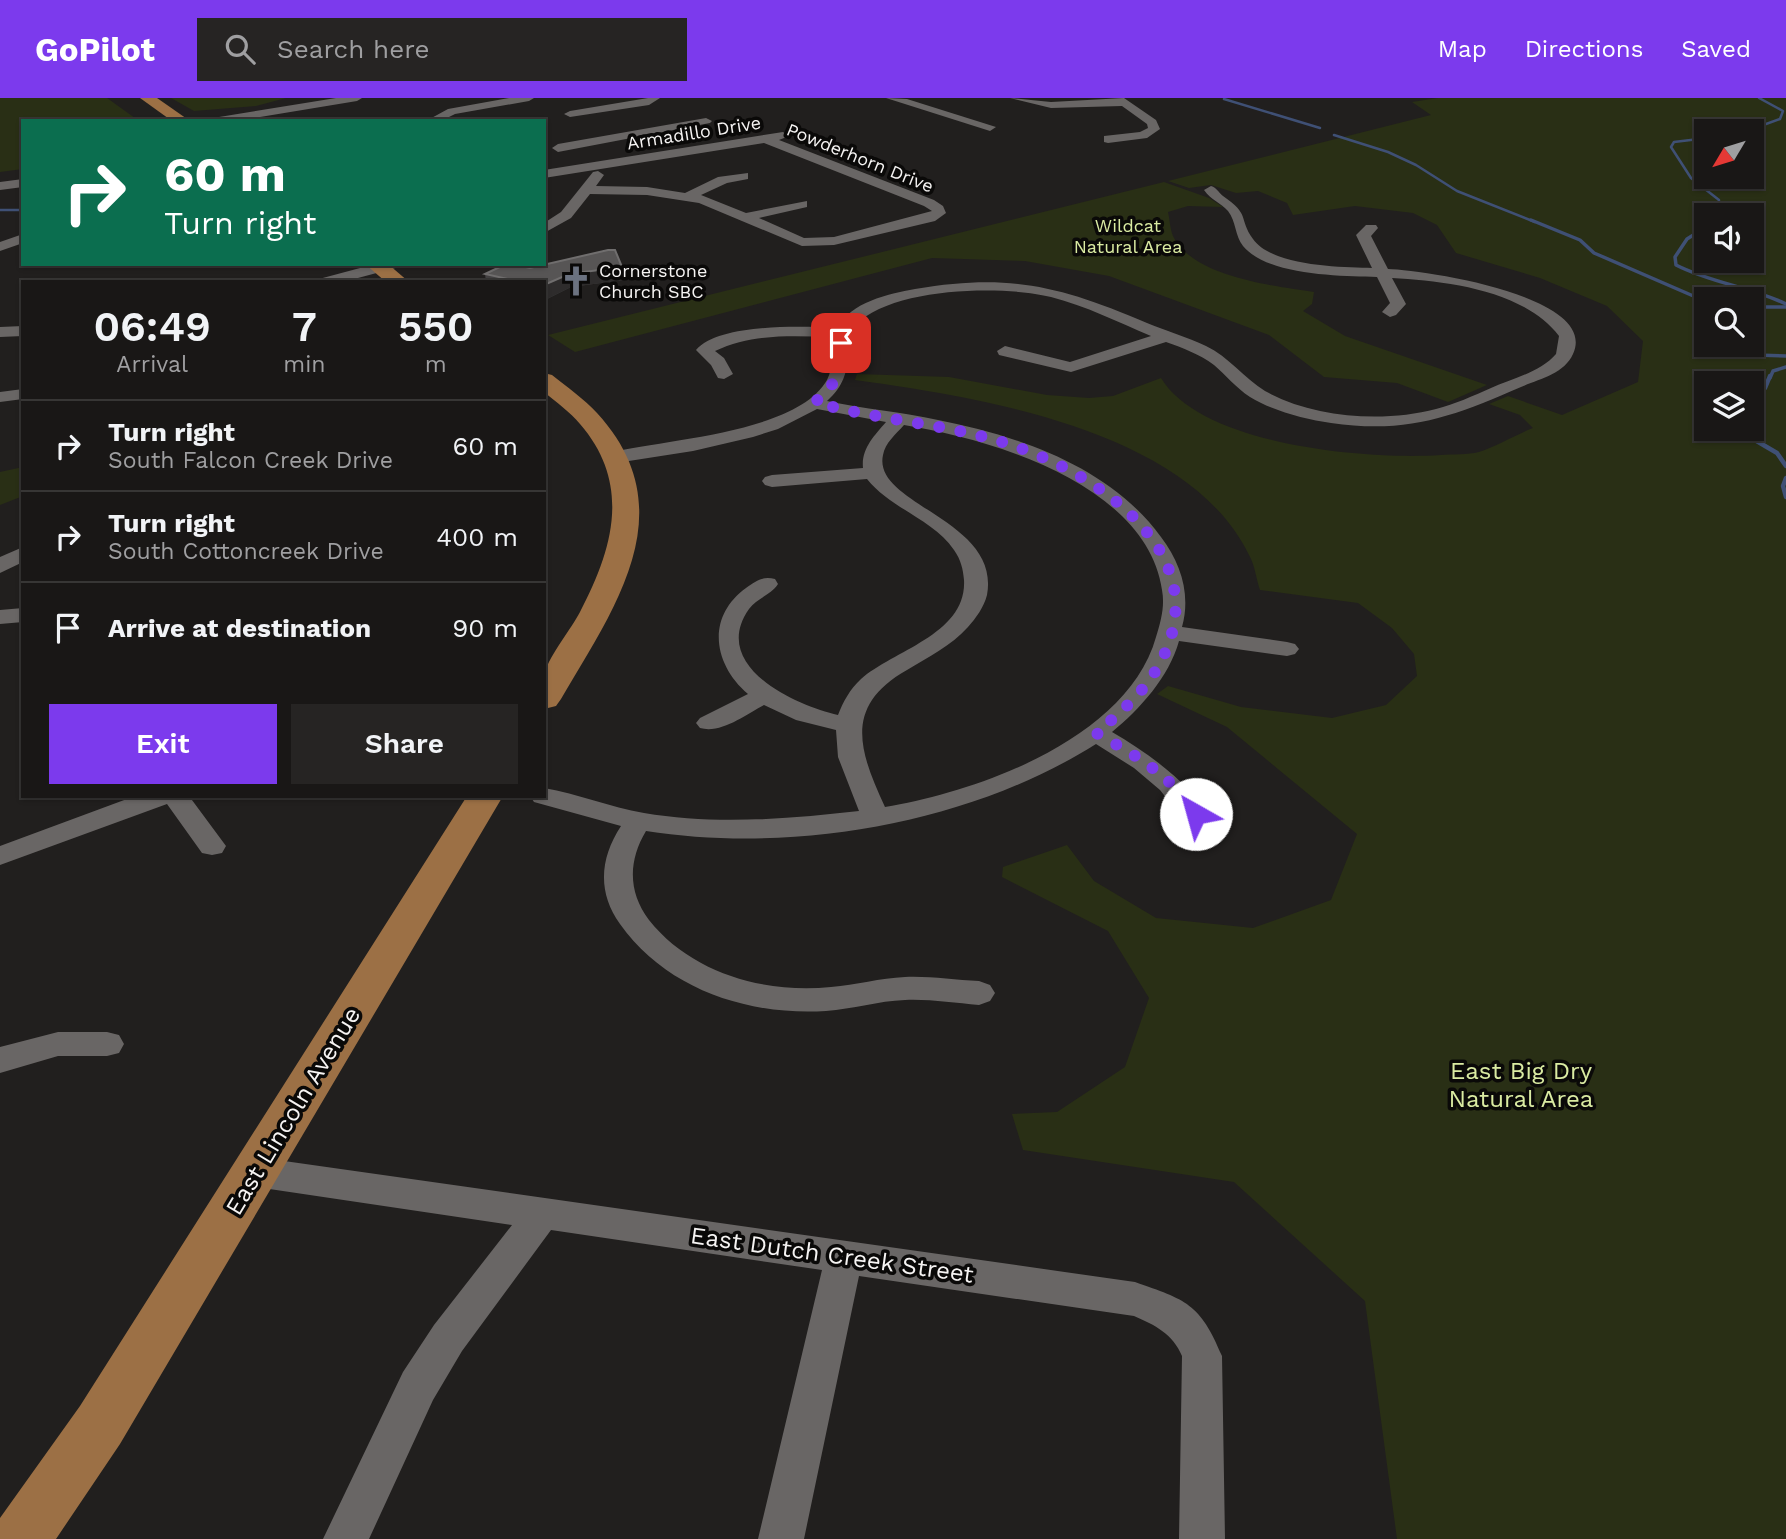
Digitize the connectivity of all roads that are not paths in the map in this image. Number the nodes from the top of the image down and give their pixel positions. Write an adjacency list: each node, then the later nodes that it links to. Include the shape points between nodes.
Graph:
1 (131, 98): 14 (main road)
2 (148, 98): 15 (main road)
3 (356, 98): 11 (street, via 359,107); 16 (street)
4 (529, 98): 10 (street)
5 (654, 98): 12 (street)
6 (891, 98): 19 (street, via 960,122)
7 (1015, 98): 9 (street, via 1051,105)
8 (447, 99): 10 (street)
9 (1120, 100): 22 (street, via 1152,122 1154,129 1143,135)
10 (475, 106): 13 (street); 17 (street)
11 (351, 113)
12 (570, 114)
13 (492, 116)
14 (162, 119)
15 (180, 119)
16 (225, 119)
17 (436, 119)
18 (706, 121): 24 (street)
19 (990, 127)
20 (800, 132): 21 (street, Armadillo Drive)
21 (765, 139): 25 (street, Armadillo Drive); 34 (street, Powderhorn Drive, via 929,203 939,213 815,243 802,242)
22 (1108, 139)
23 (546, 142): 24 (street)
24 (558, 148): 25 (street)
25 (594, 166): 26 (street, Armadillo Drive); 30 (street, via 598,175)
26 (546, 174)
27 (743, 176): 32 (street)
28 (21, 183): 29 (street)
29 (0, 186)
30 (588, 190): 32 (street); 35 (street)
31 (1211, 190): 42 (street, via 1235,210 1246,240 1261,252 1315,268)
32 (688, 196): 34 (street)
33 (802, 204): 34 (street)
34 (747, 217)
35 (546, 228)
36 (1371, 228): 42 (street, via 1363,235)
37 (0, 231): 38 (street)
38 (21, 232)
39 (21, 239): 40 (street)
40 (0, 247)
41 (382, 266): 43 (street); 44 (main road); 45 (main road)
42 (1382, 273): 46 (street, via 1398,304); 52 (street, via 1454,281 1520,300 1562,327 1567,351 1553,366 1459,408 1418,418 1377,420 1306,411 1266,398 1239,382 1212,356)
43 (318, 280)
44 (397, 280)
45 (416, 280)
46 (1390, 312)
47 (21, 325): 48 (street)
48 (0, 327)
49 (21, 331): 50 (street)
50 (0, 332)
51 (842, 333): 52 (street, via 852,319 873,307 930,291 987,285 1032,288 1069,297); 54 (street, via 778,332 742,337 704,350); 58 (street, via 838,379)
52 (1167, 337): 53 (street, via 1071,367)
53 (1005, 351)
54 (724, 374)
55 (546, 382): 60 (main road, via 599,428)
56 (21, 394): 57 (street)
57 (0, 397)
58 (815, 402): 59 (street); 60 (street, via 730,437)
59 (899, 419): 61 (street, via 874,452); 68 (street, via 1004,443 1068,469 1106,493 1144,528 1162,553 1173,577)
60 (616, 457): 71 (main road, via 628,502 624,548 609,586)
61 (874, 473): 62 (street); 73 (street, via 894,497 955,536 973,565 975,596 970,610 943,638 867,688 853,705)
62 (772, 481)
63 (21, 554): 64 (street)
64 (0, 566)
65 (767, 583): 70 (street, via 738,608 728,636 736,667)
66 (21, 615): 67 (street)
67 (0, 617)
68 (1172, 633): 69 (street); 74 (street, via 1148,682)
69 (1287, 649)
70 (765, 695): 72 (street); 73 (street, via 800,713)
71 (546, 696)
72 (709, 723)
73 (846, 725): 79 (street, via 850,761)
74 (1096, 733): 79 (street, via 1043,764 946,803); 81 (street, via 1152,767 1187,800)
75 (546, 797): 80 (street)
76 (157, 798): 83 (street)
77 (176, 798): 82 (street)
78 (484, 798): 87 (main road, East Lincoln Avenue)
79 (875, 816): 80 (street, via 744,829)
80 (638, 821): 84 (street, via 619,852 623,906 648,941 690,973 740,991 798,1000 915,988)
81 (1204, 827)
82 (212, 846)
83 (0, 856)
84 (979, 993)
85 (107, 1044): 86 (street, via 58,1044)
86 (0, 1060)
87 (256, 1172): 88 (street, East Dutch Creek Street); 90 (main road, East Lincoln Avenue)
88 (541, 1214): 89 (street, East Dutch Creek Street); 93 (street, via 447,1338 418,1386)
89 (844, 1256): 94 (street); 95 (street, East Dutch Creek Street, via 1135,1299 1172,1312 1194,1334 1202,1356)
90 (100, 1425): 91 (main road, East Lincoln Avenue); 92 (main road, East Lincoln Avenue)
91 (21, 1539)
92 (41, 1539)
93 (346, 1539)
94 (781, 1539)
95 (1202, 1539)

